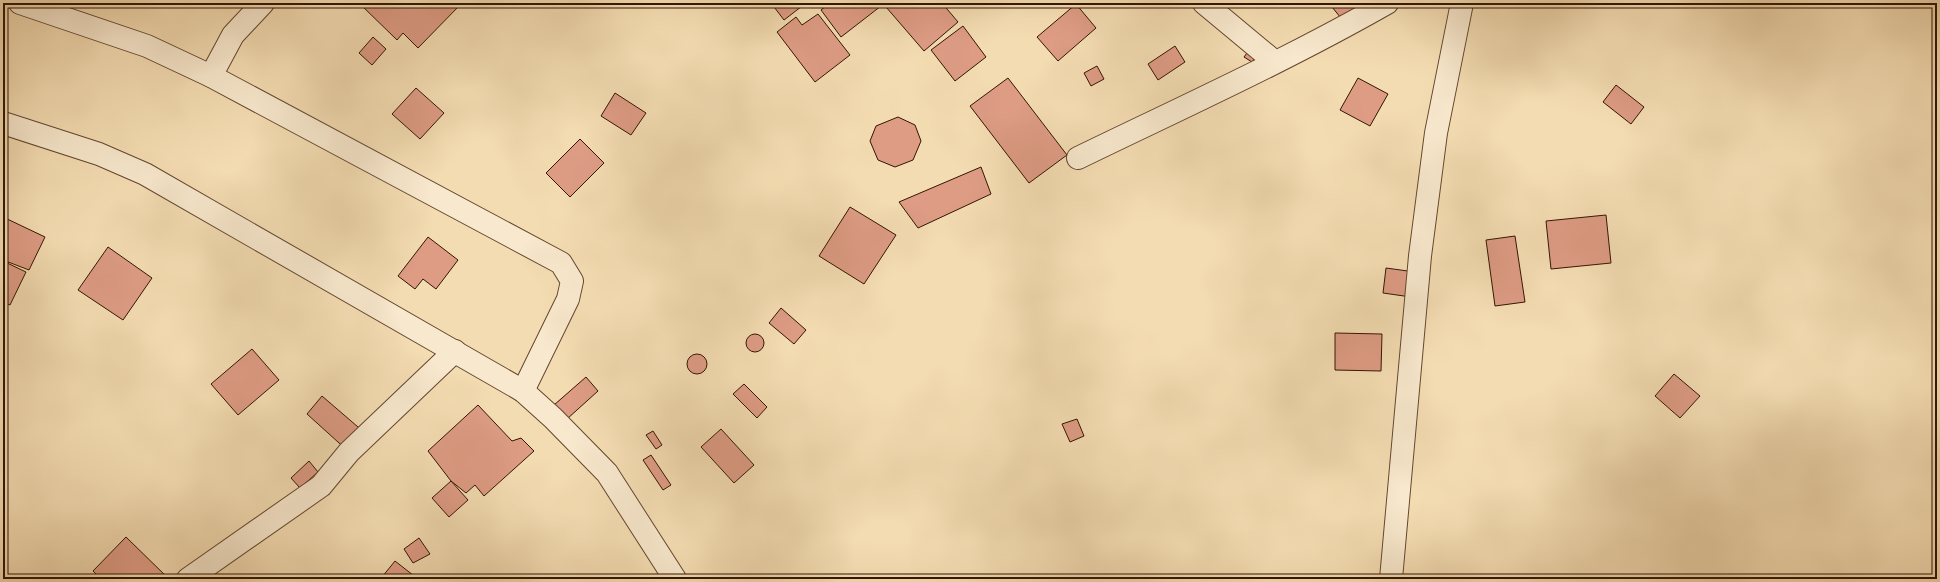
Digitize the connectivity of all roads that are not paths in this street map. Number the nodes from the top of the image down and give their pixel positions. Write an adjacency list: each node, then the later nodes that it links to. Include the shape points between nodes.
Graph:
1 (20, 3): 7 (street, via 147,46)
2 (263, 3): 7 (street, via 233,35)
3 (1204, 3): 6 (street)
4 (1387, 3): 6 (street)
5 (1462, 3): 14 (street, via 1436,133 1420,256)
6 (1275, 62): 9 (street)
7 (212, 76): 11 (street, via 561,263 572,280 568,299)
8 (3, 122): 10 (street, via 100,154 145,174)
9 (1078, 158)
10 (455, 351): 11 (street); 12 (street, via 349,452 321,486)
11 (523, 391): 13 (street, via 607,473)
12 (188, 579)
13 (675, 579)
14 (1391, 579)

